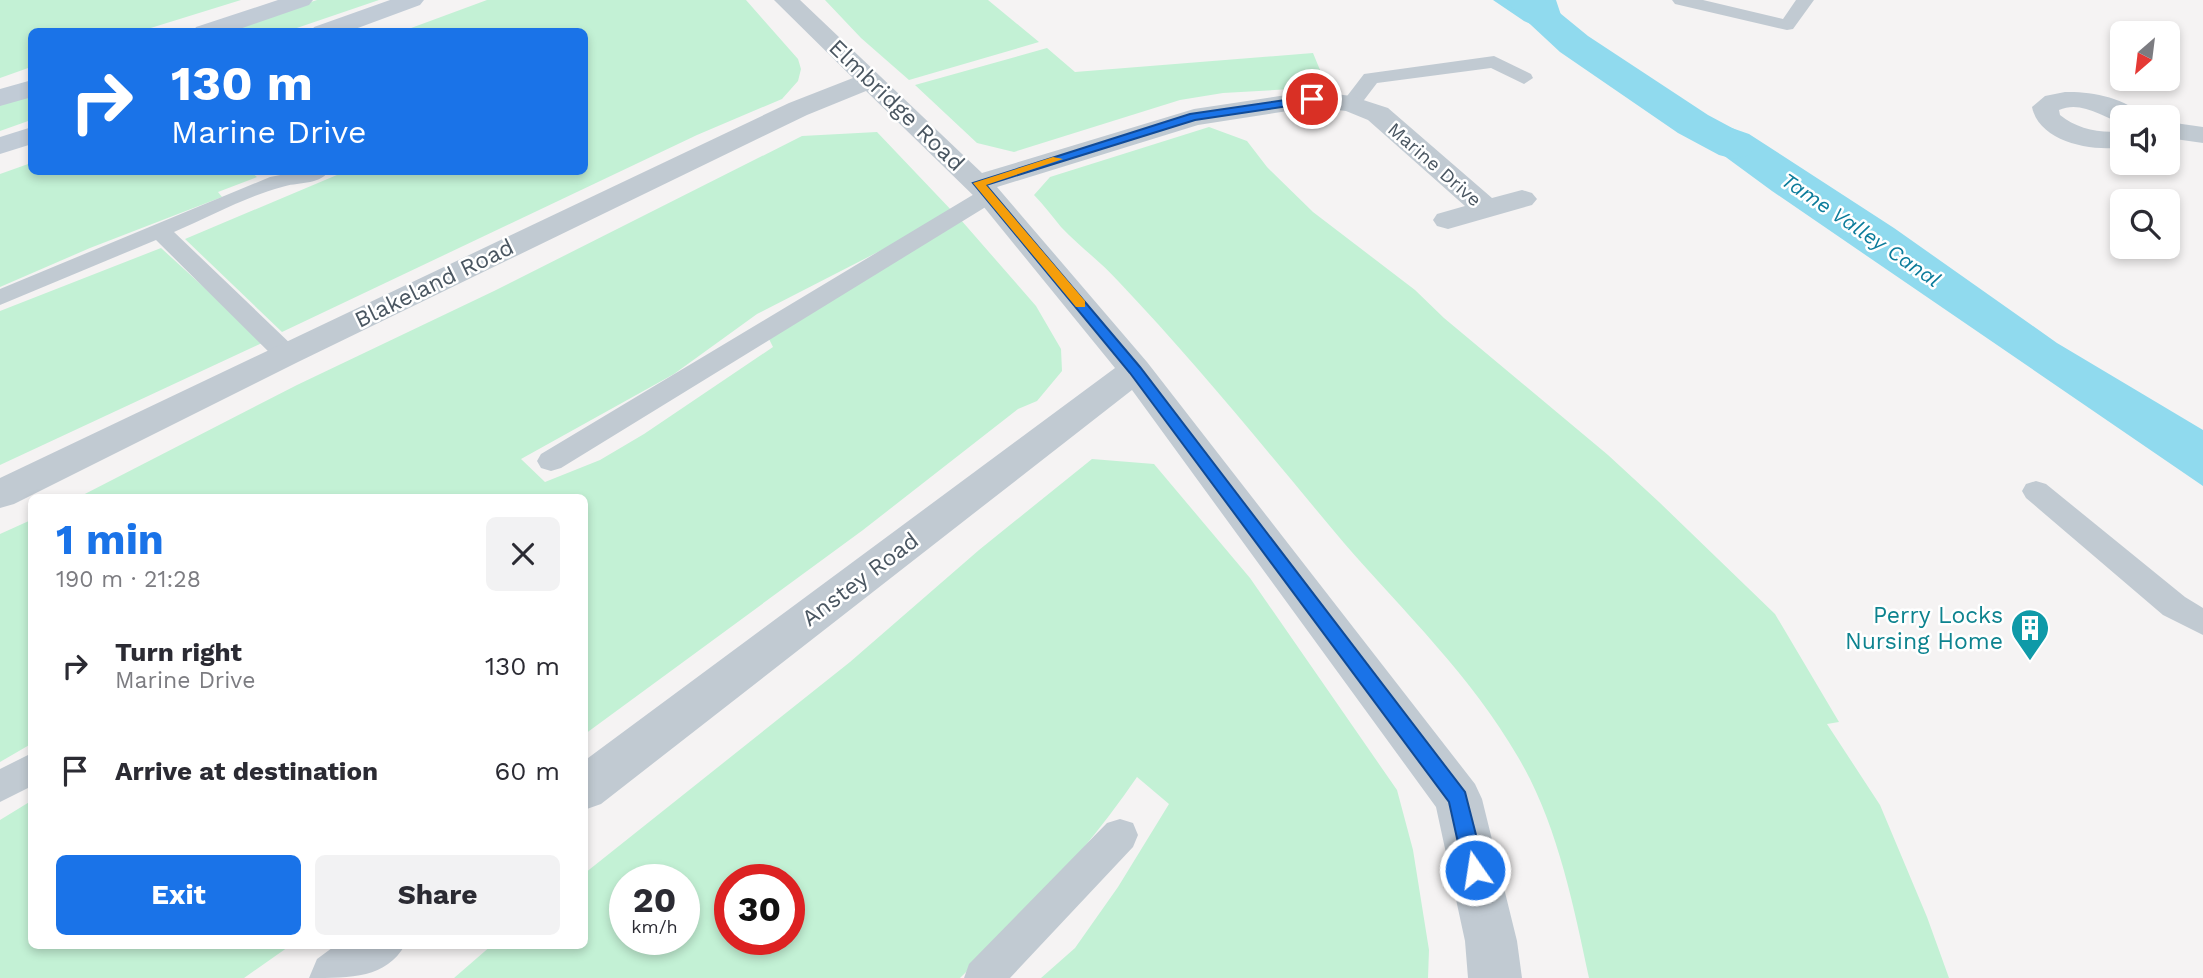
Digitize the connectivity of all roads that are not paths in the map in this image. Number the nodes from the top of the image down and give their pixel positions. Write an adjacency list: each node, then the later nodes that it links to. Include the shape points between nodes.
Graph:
1 (301, 0): 6 (main road)
2 (412, 0): 7 (main road)
3 (786, 0): 9 (street, Elmbridge Road)
4 (1681, 0): 5 (lane, via 1787,25)
5 (1805, 0)
6 (217, 28)
7 (334, 28)
8 (1524, 78): 12 (lane, via 1494,62 1371,78)
9 (871, 80): 21 (street, Elmbridge Road); 27 (street, Blakeland Road, via 797,109)
10 (28, 89): 11 (main road)
11 (0, 98)
12 (1351, 104): 21 (street, Marine Drive, via 1312,99 1194,117); 23 (street, Marine Drive, via 1378,114)
13 (2110, 110): 17 (street, via 2089,102 2061,100 2045,107 2049,119 2061,128 2082,136)
14 (2180, 132): 15 (street)
15 (2203, 135)
16 (28, 136): 18 (main road)
17 (2110, 138)
18 (0, 146)
19 (310, 175): 20 (lane)
20 (271, 176): 25 (lane)
21 (984, 189): 28 (street, Elmbridge Road); 29 (lane)
22 (1522, 199): 23 (street, Marine Drive)
23 (1486, 209): 24 (street, Marine Drive)
24 (1448, 220)
25 (159, 230): 26 (lane); 27 (lane)
26 (0, 298)
27 (286, 354): 31 (street, Blakeland Road)
28 (1135, 370): 34 (street, Anstey Road); 40 (street, Elmbridge Road, via 1458,799 1491,942)
29 (551, 461)
30 (2036, 491): 32 (lane, via 2174,606)
31 (0, 494)
32 (2203, 623)
33 (28, 770): 35 (lane)
34 (588, 786)
35 (0, 787)
36 (1120, 835): 39 (lane)
37 (374, 949): 38 (street)
38 (336, 978)
39 (983, 978)
40 (1494, 978)

